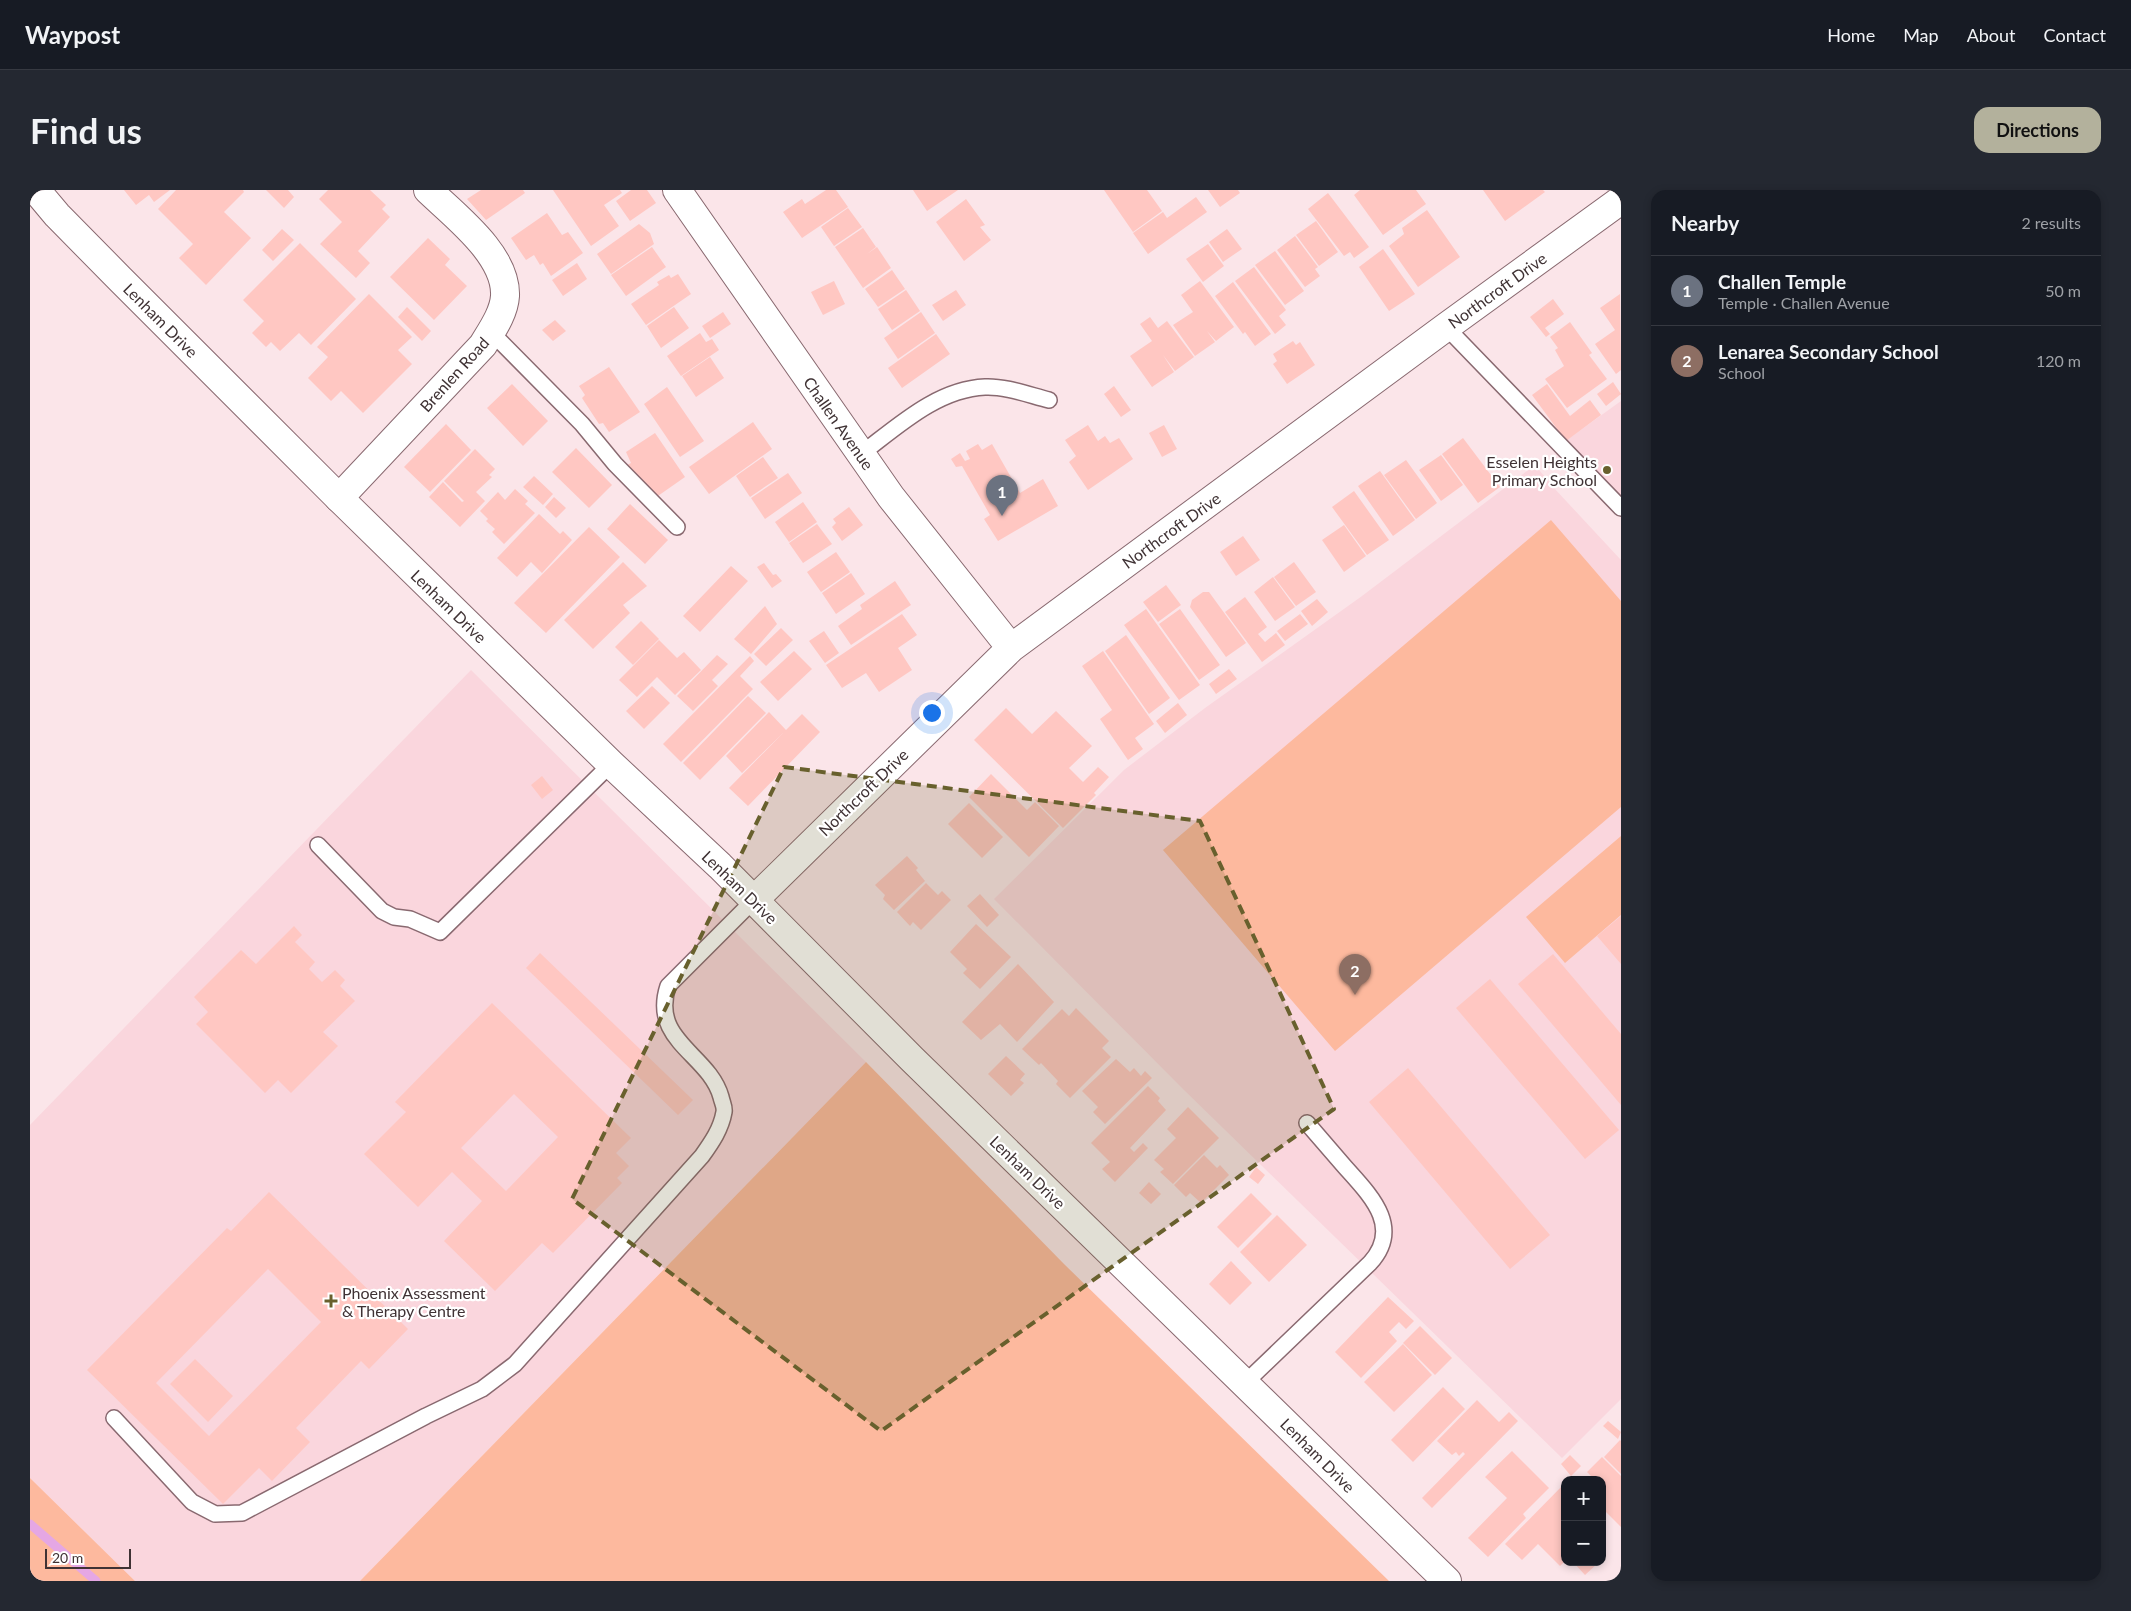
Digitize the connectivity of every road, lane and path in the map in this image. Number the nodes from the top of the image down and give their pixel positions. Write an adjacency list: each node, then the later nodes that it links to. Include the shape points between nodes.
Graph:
1 (36, 190): 9 (street, Lenham Drive, via 57,215)
2 (428, 190): 6 (street, Brenlen Road, via 472,232 496,262 504,280 505,298)
3 (677, 190): 8 (street, Challen Avenue)
4 (1621, 200): 5 (street, Northcroft Drive)
5 (1446, 327): 10 (lane); 12 (street, Northcroft Drive)
6 (491, 332): 9 (street, Brenlen Road, via 484,345); 11 (lane)
7 (1049, 400): 8 (lane, via 986,387 962,390 938,400)
8 (861, 454): 12 (street, Challen Avenue, via 891,497)
9 (338, 498): 13 (street, Lenham Drive)
10 (1621, 508)
11 (677, 527)
12 (1011, 648): 15 (street, Northcroft Drive)
13 (611, 764): 14 (lane, via 440,932 382,911); 15 (street, Lenham Drive)
14 (318, 845)
15 (754, 900): 17 (street, Lenham Drive, via 912,1059); 18 (lane, via 668,986 664,999 672,1035 719,1089 725,1110 718,1133 702,1156 514,1364 482,1390 242,1512 215,1514 192,1502)
16 (1307, 1123): 17 (lane, via 1373,1198 1384,1225 1382,1248)
17 (1245, 1383): 19 (street, Lenham Drive)
18 (114, 1418)
19 (1446, 1581)

